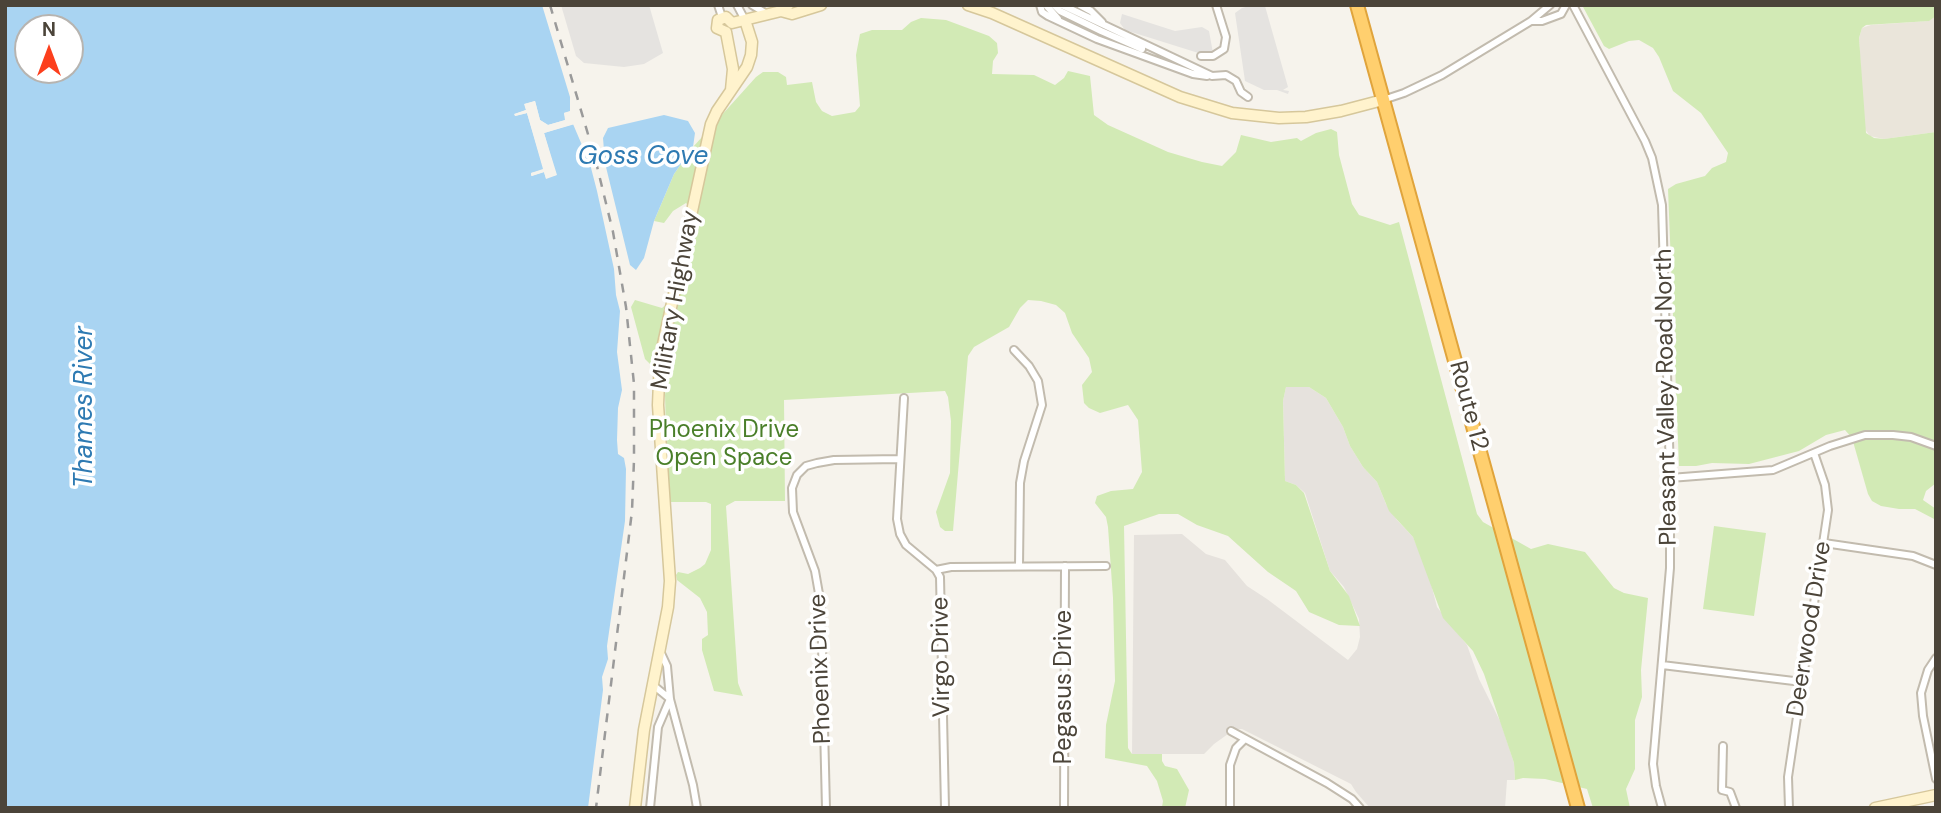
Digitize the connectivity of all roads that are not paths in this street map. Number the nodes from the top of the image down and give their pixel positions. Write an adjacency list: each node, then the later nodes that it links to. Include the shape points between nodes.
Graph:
1 (718, 5): 19 (street)
2 (737, 5): 20 (street)
3 (752, 5): 18 (street)
4 (821, 5): 16 (street, via 792,14)
5 (968, 5): 17 (street)
6 (1040, 5): 22 (street, via 1042,12)
7 (1046, 5): 22 (street)
8 (1054, 5): 26 (street, via 1118,39)
9 (1062, 5): 24 (street)
10 (1080, 5): 24 (street)
11 (1216, 5): 25 (street, via 1226,37 1224,49 1213,56)
12 (1357, 5): 29 (highway, Route 12)
13 (1550, 5): 21 (street)
14 (1566, 5): 21 (street, via 1561,14)
15 (1573, 5): 35 (street, Pleasant Valley Road North, via 1645,141 1660,187)
16 (785, 8): 18 (street)
17 (993, 9): 29 (street, via 1180,97 1233,113 1306,117)
18 (767, 14): 20 (street)
19 (722, 17): 23 (street, via 717,22 720,31)
20 (745, 20): 23 (street); 27 (street, Military Highway, via 751,55)
21 (1531, 20): 29 (street, via 1442,75)
22 (1068, 26): 26 (street, via 1192,74)
23 (729, 28): 27 (street)
24 (1118, 32): 26 (street)
25 (1200, 56)
26 (1212, 76): 28 (street, via 1232,78)
27 (731, 90): 42 (street, Military Highway, via 711,124 659,371 657,405 670,581)
28 (1248, 97)
29 (1383, 100): 62 (highway, Route 12)
30 (1014, 350): 38 (street, via 1038,381 1042,405 1020,483)
31 (904, 398): 34 (street, Virgo Drive)
32 (1936, 446): 33 (street, via 1911,437 1879,434)
33 (1814, 453): 35 (street, via 1773,470); 36 (street, Deerwood Drive, via 1828,498)
34 (899, 459): 41 (street, Virgo Drive, via 896,501 900,534 906,545); 57 (street, Phoenix Drive, via 817,463 806,466 792,488 793,512 815,571 821,605)
35 (1670, 478): 44 (street, Pleasant Valley Road North, via 1670,568)
36 (1824, 543): 37 (street, via 1913,556); 45 (street, Deerwood Drive)
37 (1936, 565)
38 (1019, 566): 39 (street); 41 (street)
39 (1065, 566): 40 (street); 59 (street, Pegasus Drive)
40 (1106, 566)
41 (936, 570): 58 (street, Virgo Drive, via 940,577)
42 (660, 651): 46 (street, Military Highway); 47 (street, via 667,666)
43 (1936, 658): 51 (street, via 1921,693)
44 (1662, 665): 45 (street); 63 (street, Pleasant Valley Road North, via 1653,764)
45 (1801, 682): 65 (street, Deerwood Drive, via 1787,788)
46 (653, 685): 47 (street); 54 (street, Military Highway)
47 (670, 699): 55 (street, via 658,727); 56 (street)
48 (1231, 731): 49 (street)
49 (1244, 740): 60 (street, via 1230,765); 61 (street, via 1335,788)
50 (1723, 746): 64 (street, via 1722,790 1730,792)
51 (1936, 779)
52 (1936, 795): 53 (street)
53 (1880, 807)
54 (635, 808)
55 (650, 808)
56 (697, 808)
57 (826, 808)
58 (945, 808)
59 (1064, 808)
60 (1230, 808)
61 (1360, 808)
62 (1578, 808)
63 (1662, 808)
64 (1736, 808)
65 (1789, 808)

